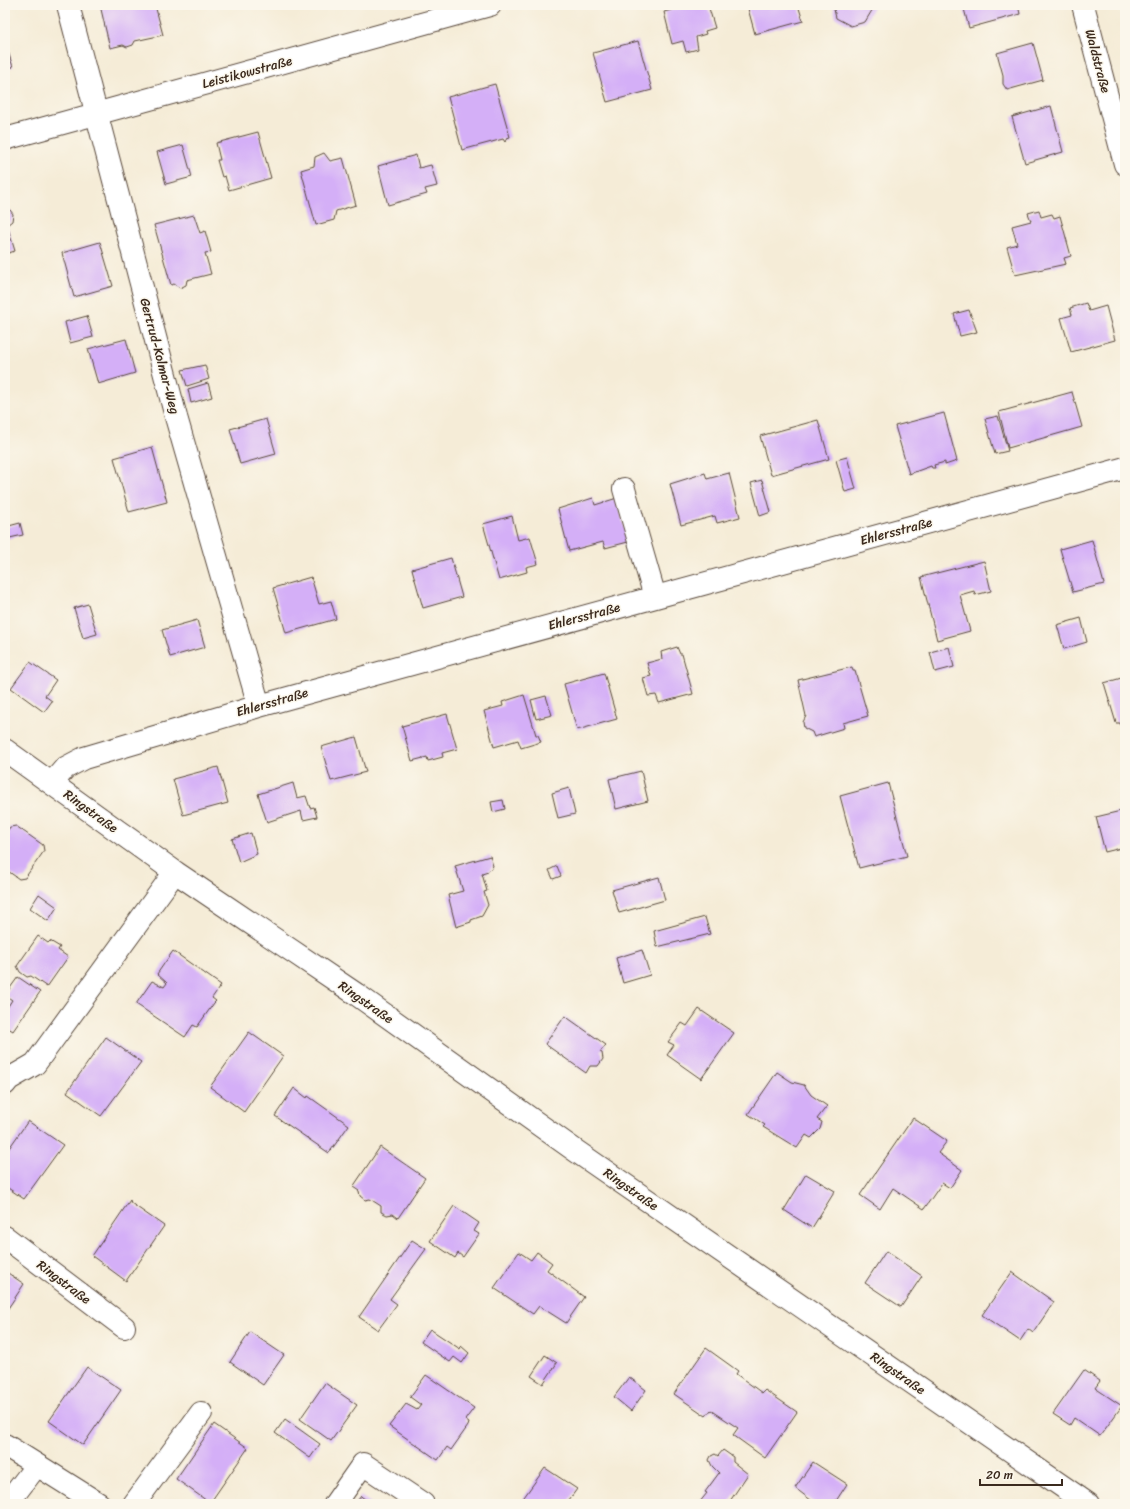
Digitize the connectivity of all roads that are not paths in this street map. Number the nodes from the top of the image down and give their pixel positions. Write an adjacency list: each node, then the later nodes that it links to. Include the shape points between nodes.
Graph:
1 (68, 5): 4 (street, Gertrud-Kolmar-Weg)
2 (490, 5): 4 (street, Leistikowstraße)
3 (1083, 5): 6 (street, Waldstraße)
4 (97, 113): 5 (street, Leistikowstraße); 10 (street, Gertrud-Kolmar-Weg, via 176,417)
5 (5, 138)
6 (1125, 164)
7 (1125, 468): 9 (street, Ehlersstraße)
8 (624, 489): 9 (street)
9 (655, 597): 10 (street, Ehlersstraße)
10 (259, 706): 12 (street, Ehlersstraße, via 84,758 64,768)
11 (5, 750): 12 (street, Ringstraße)
12 (52, 783): 13 (street, Ringstraße)
13 (176, 872): 14 (street, via 35,1064); 25 (street, Ringstraße, via 356,994 576,1151)
14 (5, 1084)
15 (5, 1237): 16 (street, Ringstraße)
16 (124, 1327)
17 (201, 1413): 20 (street)
18 (5, 1445): 19 (street)
19 (37, 1465): 21 (street); 22 (street)
20 (137, 1503)
21 (7, 1504)
22 (98, 1504)
23 (335, 1504): 24 (street, via 363,1464)
24 (423, 1504)
25 (1088, 1504)

